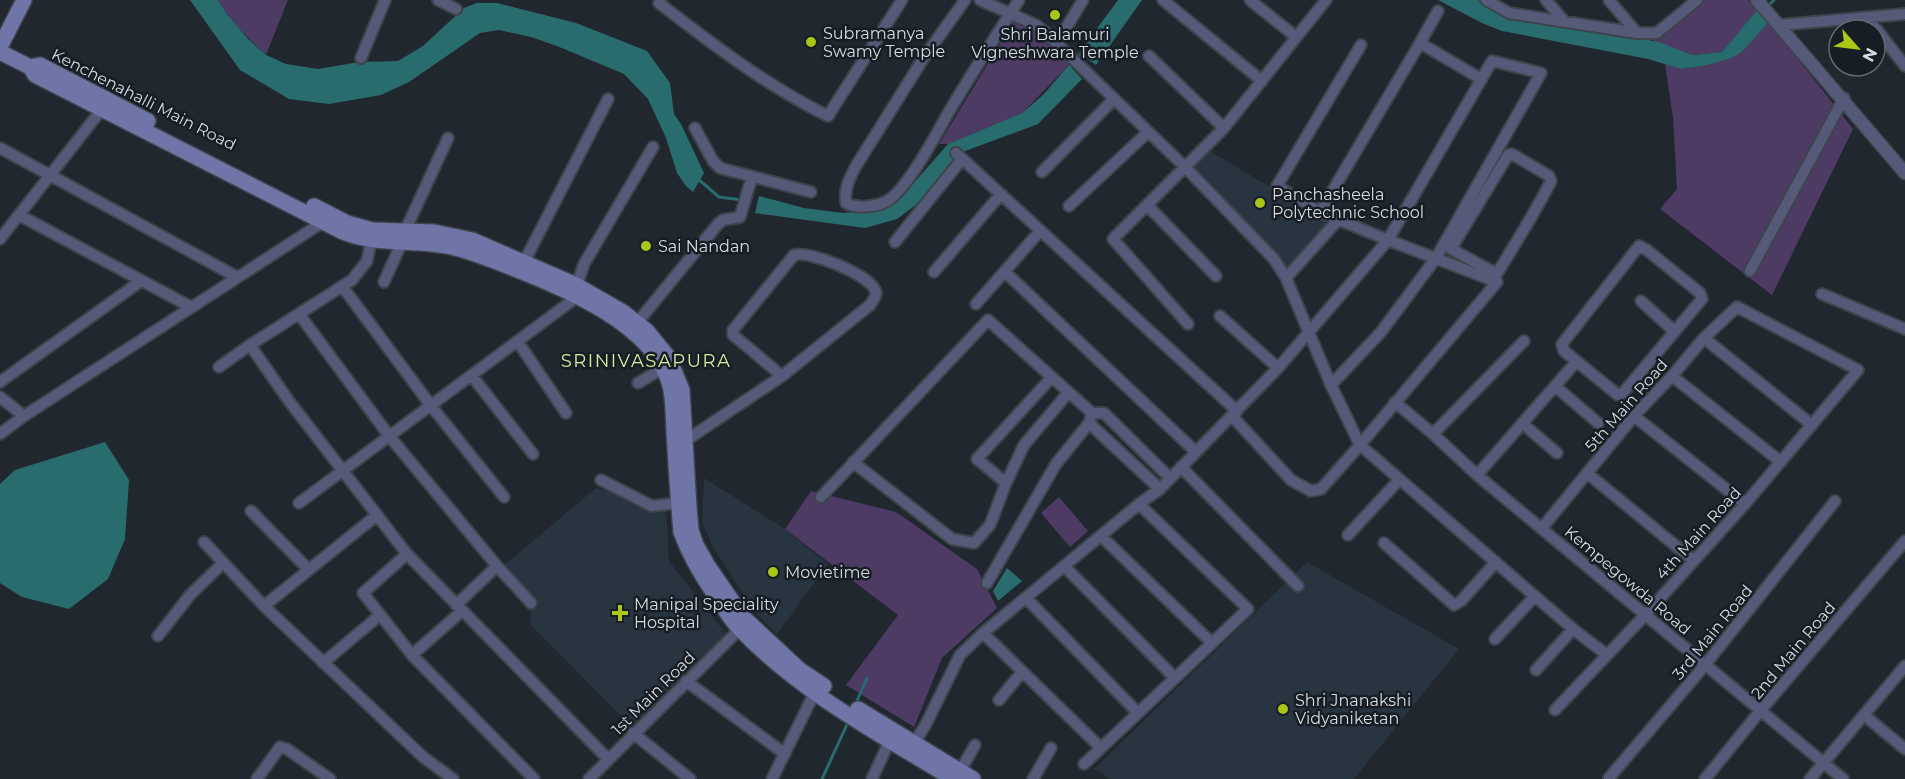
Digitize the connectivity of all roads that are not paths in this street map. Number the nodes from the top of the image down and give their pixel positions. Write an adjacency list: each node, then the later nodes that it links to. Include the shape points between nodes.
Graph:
1 (24, 0): 30 (main road)
2 (385, 0): 33 (street)
3 (438, 0): 18 (street)
4 (660, 0): 5 (street, via 659,3 794,100 828,116)
5 (902, 0)
6 (965, 0): 20 (street, via 856,166 845,191 846,203 851,206 886,201 905,181)
7 (980, 0): 20 (street)
8 (1019, 0): 20 (street)
9 (1083, 0): 28 (street)
10 (1163, 0): 37 (street)
11 (1250, 0): 26 (street)
12 (1326, 0): 26 (street)
13 (1486, 0): 23 (street, via 1509,13)
14 (1546, 0): 23 (street)
15 (1609, 0): 25 (street)
16 (1757, 0): 24 (street)
17 (1690, 2): 25 (street, via 1657,33)
18 (456, 9)
19 (1438, 11): 27 (street)
20 (1010, 14): 28 (street, via 1036,25)
21 (1905, 14): 22 (street)
22 (1867, 17): 24 (street); 34 (street)
23 (1565, 22): 25 (street)
24 (1777, 22): 38 (street)
25 (1637, 33)
26 (1296, 37): 37 (street)
27 (1420, 43): 36 (street); 57 (street)
28 (1057, 44): 40 (street)
29 (1361, 45): 57 (street, via 1277,186)
30 (0, 47)
31 (0, 52): 35 (main road)
32 (1149, 56): 43 (street)
33 (361, 58)
34 (1905, 66)
35 (30, 68): 41 (main road, Kenchenahalli Main Road, via 36,75); 59 (main road, Kenchenahalli Main Road, via 40,65)
36 (1481, 79): 64 (street); 67 (street, via 1491,61 1541,73)
37 (1262, 81): 43 (street)
38 (1844, 98): 50 (street); 69 (street)
39 (608, 99): 68 (street)
40 (1114, 99): 44 (street); 49 (street)
41 (102, 109): 51 (street); 59 (main road, Kenchenahalli Main Road)
42 (695, 128): 52 (street, via 720,168)
43 (1224, 128): 48 (street)
44 (1148, 132): 48 (street); 56 (street)
45 (448, 138): 62 (street)
46 (653, 147): 79 (street, via 584,264)
47 (1, 151): 51 (street)
48 (1185, 167): 55 (street); 75 (street, via 1274,259)
49 (1042, 172)
50 (1905, 173)
51 (50, 175): 58 (street); 73 (street)
52 (752, 177): 53 (street); 86 (street, via 740,217 718,224)
53 (811, 192)
54 (1001, 194): 61 (street); 66 (street, via 959,156); 70 (street)
55 (1147, 205): 72 (street); 87 (street, via 1113,238)
56 (1069, 206)
57 (1320, 212): 60 (street)
58 (19, 215): 63 (street); 76 (street)
59 (326, 218): 62 (main road, Kenchenahalli Main Road); 65 (main road, Kenchenahalli Main Road, via 343,232); 73 (street)
60 (1338, 220): 64 (street); 75 (street)
61 (1040, 231): 71 (street); 113 (street)
62 (404, 237): 65 (main road, Kenchenahalli Main Road); 68 (main road, Kenchenahalli Main Road, via 434,232 472,240); 77 (street); 79 (main road, Kenchenahalli Main Road, via 469,251 547,283)
63 (0, 239)
64 (1388, 240): 67 (street); 90 (street)
65 (371, 241): 78 (street, via 367,261)
66 (895, 242)
67 (1436, 258): 74 (street); 106 (street, via 1381,332)
68 (524, 262): 79 (main road, Kenchenahalli Main Road)
69 (1750, 271)
70 (934, 272)
71 (1005, 272): 82 (street); 125 (street)
72 (1216, 276)
73 (237, 277): 83 (street)
74 (1495, 277): 74 (street, via 1551,180 1512,154 1451,249); 110 (street, via 1497,282)
75 (1286, 278): 90 (street)
76 (141, 280): 83 (street); 104 (street)
77 (384, 282)
78 (342, 286): 84 (street); 111 (street)
79 (580, 291): 86 (main road, Kenchenahalli Main Road); 93 (street); 97 (main road, Kenchenahalli Main Road, via 629,329)
80 (1822, 294): 88 (street)
81 (1641, 301): 89 (street)
82 (976, 304)
83 (191, 307): 114 (street)
84 (299, 314): 94 (street); 122 (street)
85 (1220, 316): 98 (street)
86 (638, 323): 123 (main road, Kenchenahalli Main Road, via 674,367 682,390)
87 (1188, 324)
88 (1905, 329)
89 (1674, 331): 95 (street, via 1620,395); 95 (street, via 1702,296 1639,246 1565,339 1564,351)
90 (1309, 332): 98 (street); 106 (street)
91 (1704, 338): 99 (street, 5th Main Road, via 1737,307); 102 (street, 5th Main Road); 119 (street)
92 (1524, 340): 121 (street)
93 (518, 342): 100 (street); 112 (street)
94 (250, 345): 96 (street); 131 (street)
95 (1577, 361): 107 (street)
96 (219, 367)
97 (663, 368): 105 (street); 143 (main road, Kenchenahalli Main Road, via 673,403)
98 (1278, 368): 113 (street)
99 (1858, 370): 119 (street, 4th Main Road)
100 (472, 376): 111 (street); 127 (street)
101 (782, 376): 101 (street, via 870,305 876,292 872,286 814,256 794,255 733,335); 123 (street)
102 (1672, 376): 115 (street, 5th Main Road); 129 (street)
103 (1051, 378): 108 (street); 128 (street, via 988,320); 137 (street, via 977,459)
104 (0, 382)
105 (638, 384)
106 (1331, 385): 124 (street)
107 (1555, 387): 117 (street); 118 (street)
108 (1068, 393): 116 (street); 137 (street, via 1024,445)
109 (0, 398): 114 (street)
110 (1395, 402): 121 (street, Kempegowda Road); 124 (street)
111 (432, 406): 122 (street); 139 (street)
112 (566, 412)
113 (1234, 414): 124 (street, via 1291,480 1311,491 1321,489); 125 (street)
114 (24, 416): 120 (street)
115 (1634, 416): 132 (street, 5th Main Road); 145 (street)
116 (1090, 418): 134 (street, via 1104,413); 138 (street); 161 (street, via 1056,464)
117 (1522, 423): 126 (street); 133 (street)
118 (1598, 423)
119 (1812, 425): 129 (street, 4th Main Road)
120 (0, 434)
121 (1433, 434): 133 (street, Kempegowda Road)
122 (390, 437): 131 (street); 158 (street)
123 (685, 441): 170 (main road, Kenchenahalli Main Road, via 691,530)
124 (1360, 445): 136 (street)
125 (1196, 452): 130 (street)
126 (1557, 453)
127 (533, 454)
128 (853, 462): 137 (street, via 952,539 974,543 990,525); 140 (street)
129 (1781, 462): 145 (street, 4th Main Road)
130 (1181, 467): 134 (street); 162 (street)
131 (343, 471): 142 (street); 147 (street)
132 (1587, 473): 148 (street, 5th Main Road); 155 (street)
133 (1477, 475): 148 (street, Kempegowda Road)
134 (1170, 478): 138 (street)
135 (601, 480): 143 (street, via 652,506)
136 (1399, 480): 149 (street); 156 (street)
137 (1006, 483)
138 (1160, 489): 144 (street)
139 (504, 497)
140 (821, 497)
141 (1835, 501): 179 (street, 3rd Main Road)
142 (299, 503)
143 (678, 503): 170 (main road, Kenchenahalli Main Road, via 687,550 699,571)
144 (1139, 504): 150 (street); 175 (street, via 1248,609)
145 (1744, 504): 155 (street, 4th Main Road)
146 (251, 511): 160 (street)
147 (377, 515): 154 (street); 160 (street)
148 (1542, 528): 168 (street, Kempegowda Road)
149 (1348, 535)
150 (1101, 536): 159 (street); 175 (street)
151 (1905, 541): 190 (street, 2nd Main Road)
152 (204, 542): 157 (street)
153 (1384, 543): 156 (street, via 1454,605)
154 (407, 554): 167 (street); 169 (street, via 363,593)
155 (1693, 560): 168 (street, 4th Main Road)
156 (1496, 562): 163 (street)
157 (223, 563): 166 (street); 173 (street, via 190,595)
158 (497, 566): 165 (street); 167 (street)
159 (1064, 566): 164 (street); 183 (street)
160 (309, 570): 166 (street)
161 (987, 583)
162 (1298, 586)
163 (1535, 596): 171 (street); 174 (street)
164 (1026, 598): 172 (street); 191 (street)
165 (531, 603)
166 (264, 606): 178 (street)
167 (459, 608): 176 (street); 201 (street)
168 (1646, 614): 177 (street, 4th Main Road); 179 (street, Kempegowda Road)
169 (380, 615): 176 (street); 178 (street)
170 (744, 625): 185 (street, 1st Main Road); 187 (main road, Kenchenahalli Main Road, via 794,678); 196 (main road, Kenchenahalli Main Road, via 800,670)
171 (1573, 628): 177 (street); 181 (street)
172 (982, 633): 182 (street); 196 (street, via 960,656)
173 (158, 636)
174 (1495, 639)
175 (1212, 642): 183 (street)
176 (412, 655): 210 (street)
177 (1607, 655): 189 (street, 4th Main Road)
178 (323, 663): 209 (street, via 423,757)
179 (1705, 665): 190 (street, Kempegowda Road); 206 (street, 3rd Main Road)
180 (1905, 666): 184 (street)
181 (1536, 670)
182 (1022, 672): 188 (street); 198 (street)
183 (1175, 678): 191 (street)
184 (1895, 678): 186 (street); 192 (street)
185 (686, 681): 193 (street, 1st Main Road); 200 (street)
186 (1905, 686)
187 (814, 692): 194 (main road, Kenchenahalli Main Road); 200 (street)
188 (999, 700)
189 (1555, 710)
190 (1761, 710): 202 (street, Kempegowda Road); 216 (street, 2nd Main Road)
191 (1138, 713): 198 (street)
192 (1864, 715): 199 (street); 202 (street)
193 (633, 733): 201 (street, 1st Main Road); 211 (street)
194 (890, 740): 196 (main road, Kenchenahalli Main Road); 213 (street)
195 (975, 745): 204 (street)
196 (911, 747): 204 (main road, Kenchenahalli Main Road)
197 (1051, 748): 215 (street)
198 (1101, 748): 203 (street)
199 (1905, 749)
200 (785, 754): 212 (street)
201 (608, 759): 205 (street, 1st Main Road)
202 (1824, 762): 217 (street); 218 (street, Kempegowda Road)
203 (1084, 764)
204 (956, 775): 214 (main road, Kenchenahalli Main Road)
205 (592, 778)
206 (1609, 778)
207 (257, 779): 208 (street, via 280,747)
208 (330, 779)
209 (453, 779)
210 (534, 779)
211 (690, 779)
212 (772, 779)
213 (872, 779)
214 (974, 779)
215 (1033, 779)
216 (1705, 779)
217 (1810, 779)
218 (1843, 779)

